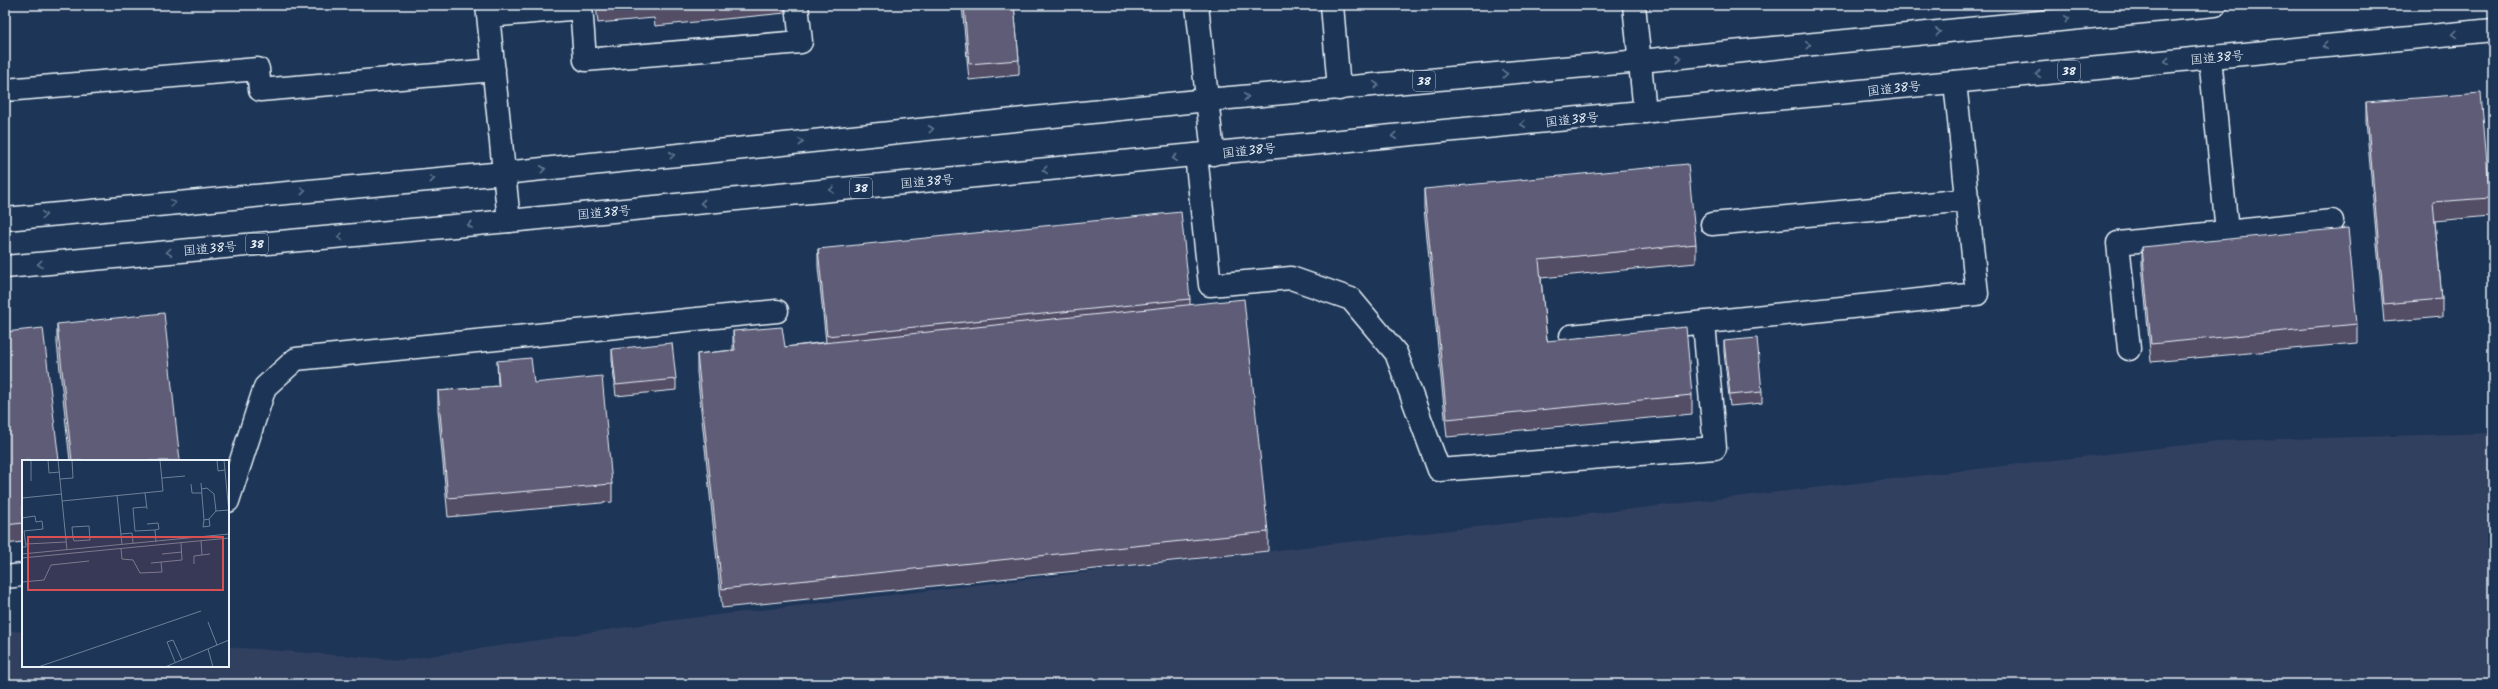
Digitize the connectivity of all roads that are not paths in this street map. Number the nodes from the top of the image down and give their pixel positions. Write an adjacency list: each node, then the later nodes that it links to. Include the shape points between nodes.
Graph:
1 (797, 5): 6 (main road, via 801,42 585,60)
2 (1197, 5): 15 (main road)
3 (1332, 5): 13 (main road)
4 (1634, 5): 10 (main road)
5 (2214, 5): 10 (main road, 38, one-way to 5)
6 (581, 6): 7 (main road)
7 (488, 11): 11 (main road)
8 (2493, 30): 9 (main road, 国道38号 / 38, one-way to 9)
9 (2210, 57): 12 (main road, 国道38号 / 38, one-way to 12); 24 (main road)
10 (1640, 62): 13 (main road, 38, one-way to 10); 16 (main road)
11 (494, 70): 14 (main road, via 260,90 258,68); 18 (main road)
12 (1956, 82): 16 (main road, 国道38号 / 38); 19 (main road)
13 (1339, 88): 15 (main road, 38, one-way to 13)
14 (5, 90)
15 (1207, 100): 17 (main road); 18 (main road, 38, one-way to 15)
16 (1646, 112): 17 (main road, 国道38号 / 38, one-way to 17)
17 (1204, 155): 21 (main road, 国道38号 / 38, one-way to 21); 27 (main road, via 1210,285 1291,278 1351,299 1396,354 1439,470 1715,448)
18 (504, 172): 20 (main road, 38, one-way to 18); 21 (main road)
19 (1968, 200): 23 (main road); 27 (main road, via 1977,294)
20 (5, 219)
21 (509, 221): 25 (main road, 国道38号 / 38, one-way to 25)
22 (2332, 221): 24 (main road)
23 (1712, 224)
24 (2227, 232): 29 (main road, via 2118,243)
25 (5, 267)
26 (777, 311): 30 (main road, via 296,359 265,387)
27 (1704, 323): 28 (main road)
28 (1571, 336)
29 (2129, 349)
30 (229, 499)
31 (22, 575): 32 (main road)
32 (5, 577)

